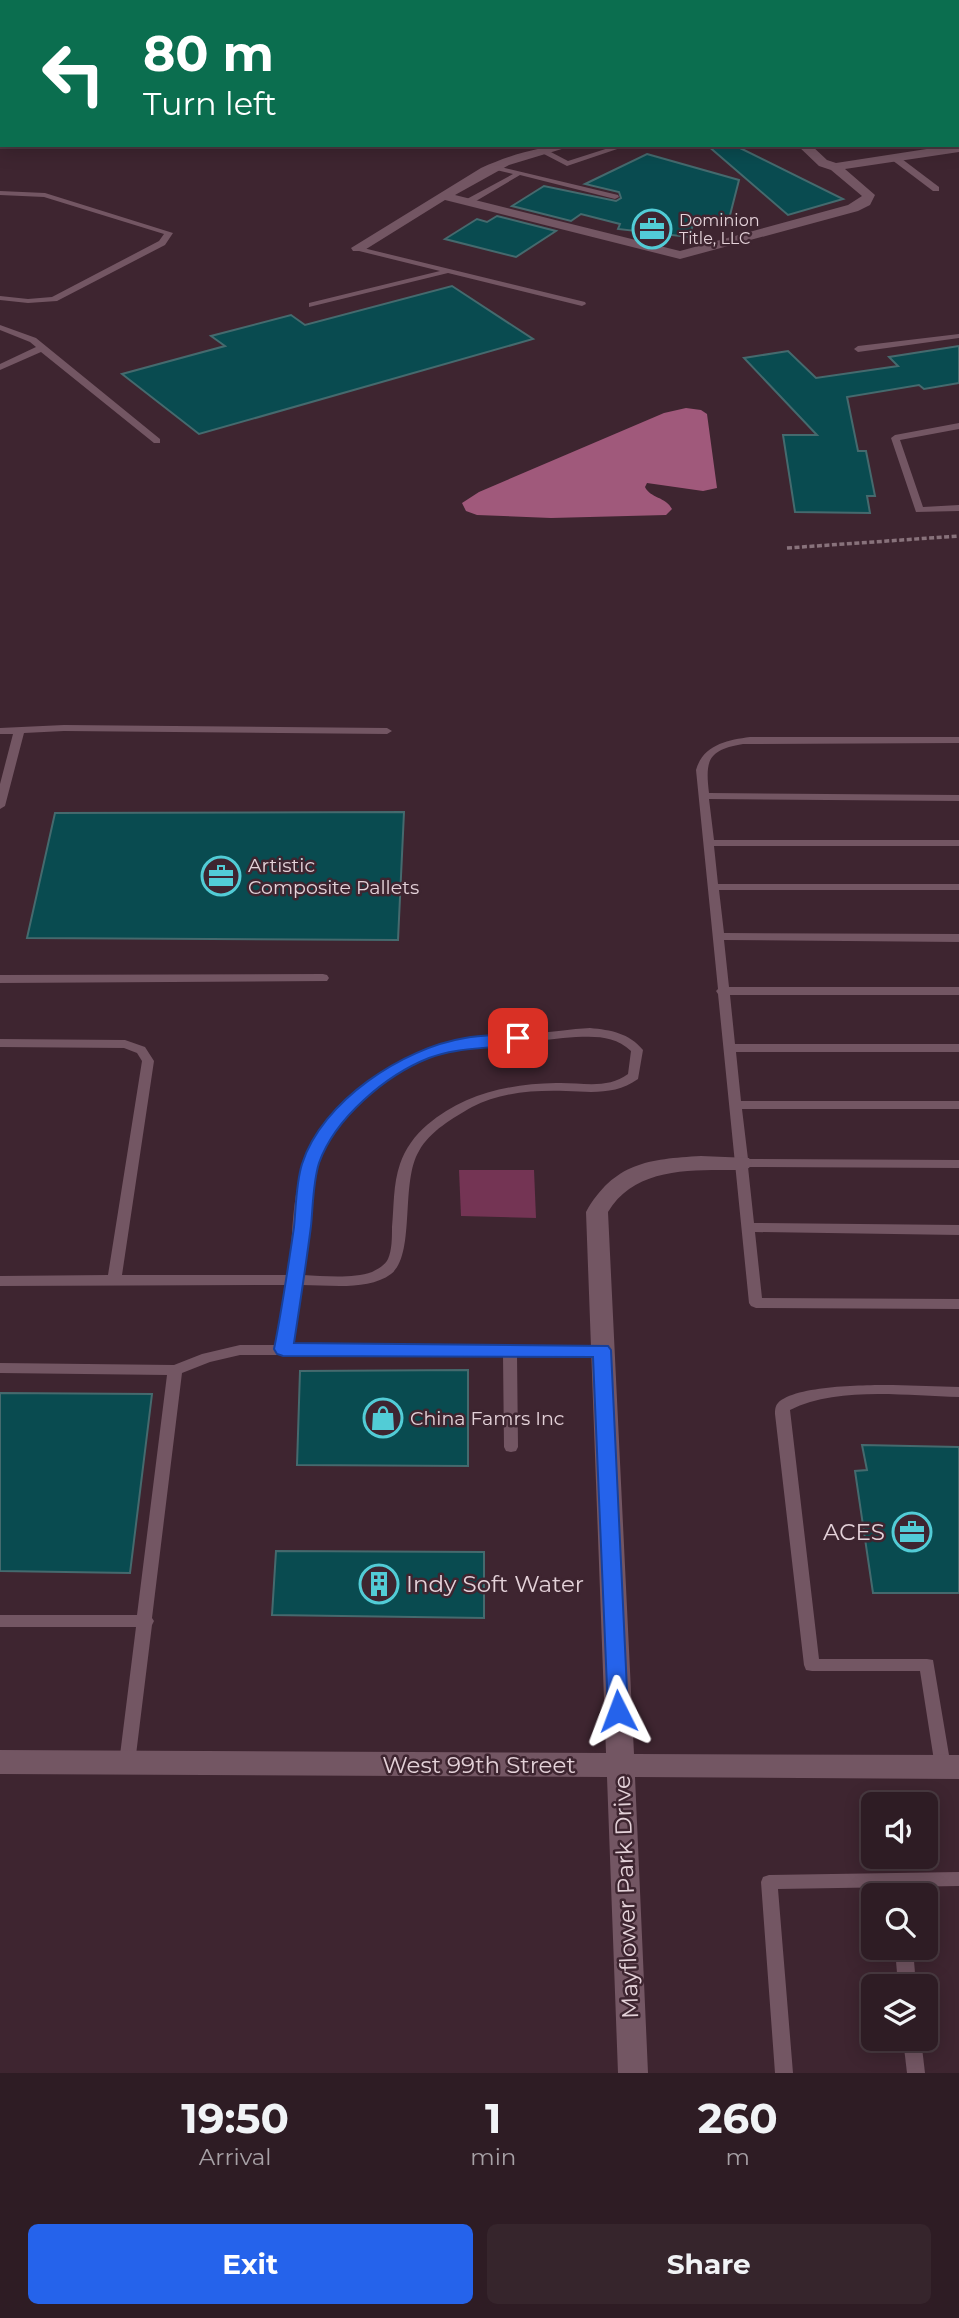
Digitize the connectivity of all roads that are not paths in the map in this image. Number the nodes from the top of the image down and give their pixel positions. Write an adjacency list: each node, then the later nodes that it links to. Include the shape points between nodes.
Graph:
1 (562, 147): 5 (street)
2 (620, 147): 5 (lane, via 567,164)
3 (805, 147): 8 (street)
4 (959, 148): 6 (street)
5 (544, 152): 7 (street)
6 (895, 158): 8 (street); 10 (lane)
7 (495, 167): 9 (lane); 12 (street)
8 (835, 167): 14 (street, via 869,195 865,202 680,255)
9 (519, 173): 13 (lane); 14 (lane)
10 (936, 189)
11 (0, 193): 17 (lane, via 45,195 169,233 162,243 54,299)
12 (443, 196): 14 (street); 15 (street)
13 (615, 197)
14 (468, 202)
15 (358, 248): 16 (lane)
16 (449, 271): 18 (lane); 19 (lane)
17 (0, 298)
18 (582, 304)
19 (312, 305)
20 (0, 327): 22 (lane)
21 (959, 336): 23 (lane)
22 (42, 348): 24 (lane); 26 (lane)
23 (858, 349)
24 (0, 367)
25 (959, 426): 27 (lane, via 895,438 919,510)
26 (157, 441)
27 (959, 508)
28 (19, 730): 29 (lane); 30 (lane); 34 (lane)
29 (387, 730)
30 (0, 731)
31 (959, 740): 32 (lane, via 740,741 705,757 701,770)
32 (704, 796): 33 (lane); 35 (lane)
33 (959, 797)
34 (0, 806)
35 (709, 843): 36 (lane); 37 (lane)
36 (959, 843)
37 (713, 887): 38 (lane); 39 (lane)
38 (959, 887)
39 (718, 936): 40 (lane); 43 (lane)
40 (959, 937)
41 (323, 978): 42 (lane)
42 (0, 979)
43 (722, 991): 44 (lane); 46 (lane)
44 (959, 991)
45 (0, 1043): 55 (lane, via 125,1044 141,1050 148,1062)
46 (730, 1048): 47 (lane); 48 (lane)
47 (959, 1048)
48 (735, 1105): 49 (lane); 50 (lane)
49 (959, 1105)
50 (741, 1163): 51 (lane); 52 (lane); 60 (street, Mayflower Park Drive, via 695,1163 651,1170 625,1180 603,1197 597,1212)
51 (959, 1164)
52 (748, 1227): 53 (lane); 57 (lane, via 756,1303)
53 (959, 1230)
54 (296, 1279): 54 (lane, via 363,1279 380,1274 393,1263 407,1155 440,1122 473,1102 509,1091 625,1085 634,1076 637,1050 630,1041 600,1033 465,1043 423,1055 394,1070 346,1110 323,1138 310,1164); 55 (lane); 58 (lane)
55 (114, 1280): 56 (lane)
56 (0, 1281)
57 (959, 1304)
58 (283, 1349): 59 (lane); 62 (lane, via 240,1350)
59 (510, 1350): 60 (lane); 64 (lane)
60 (602, 1350): 69 (street, Mayflower Park Drive)
61 (0, 1368): 62 (lane)
62 (176, 1370): 66 (lane)
63 (959, 1392): 70 (lane, via 829,1392 791,1402 782,1414 813,1665 926,1665)
64 (510, 1447)
65 (0, 1621): 66 (lane)
66 (146, 1621): 68 (lane)
67 (0, 1762): 68 (street, West 99th Street)
68 (127, 1763): 69 (street, West 99th Street)
69 (620, 1766): 70 (street, West 99th Street); 75 (street, Mayflower Park Drive)
70 (951, 1767)
71 (959, 1879): 72 (lane)
72 (933, 1883)
73 (861, 1886): 76 (lane, via 769,1882)
74 (913, 2051): 77 (lane)
75 (633, 2073)
76 (784, 2073)
77 (916, 2073)

